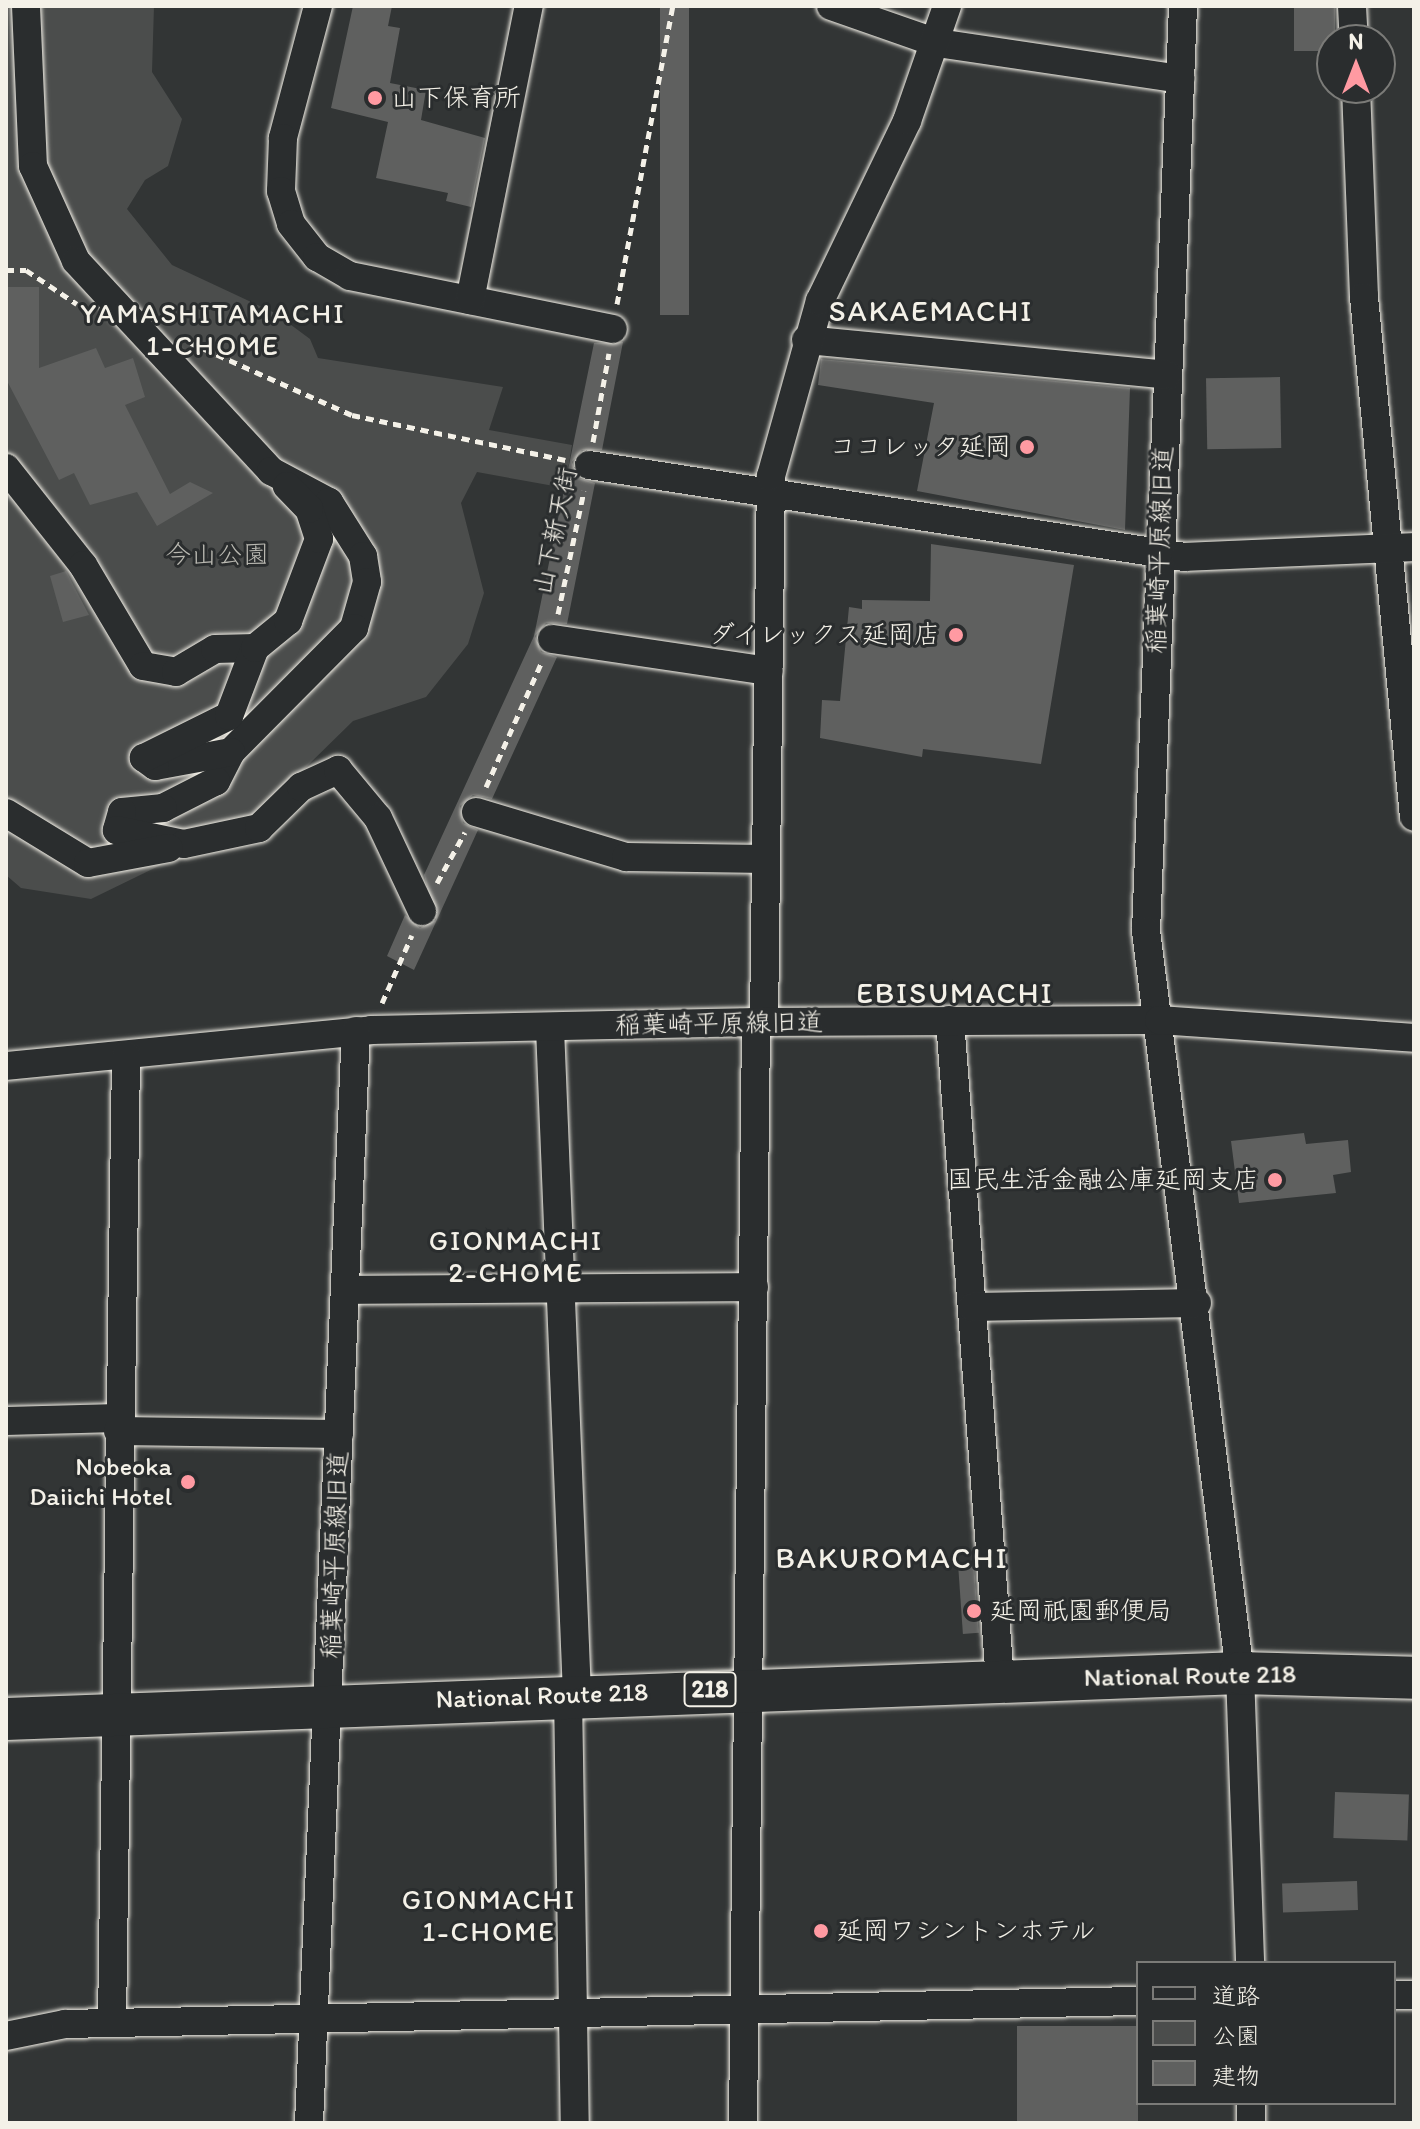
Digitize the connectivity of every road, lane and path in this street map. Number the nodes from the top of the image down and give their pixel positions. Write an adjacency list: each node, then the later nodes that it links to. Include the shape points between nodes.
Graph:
1 (26, 6): 20 (street, via 33,166 46,208 76,261 131,325)
2 (318, 6): 12 (street, via 283,138 281,191 291,224 317,257 350,276)
3 (529, 6): 12 (street)
4 (673, 6): 14 (path, 山下新天街)
5 (831, 6): 8 (street)
6 (947, 6): 8 (street)
7 (1183, 6): 9 (street, 稲葉崎平原線旧道)
8 (937, 43): 9 (street); 16 (street)
9 (1180, 79): 17 (street, 稲葉崎平原線旧道)
10 (1357, 104): 22 (street, via 1364,297)
11 (6, 270): 13 (path, via 26,270)
12 (470, 300): 14 (street)
13 (83, 308)
14 (613, 329): 18 (path, 山下新天街)
15 (182, 339): 18 (path, via 352,415)
16 (806, 340): 17 (street); 21 (street)
17 (1167, 375): 23 (street, 稲葉崎平原線旧道)
18 (589, 465): 21 (street); 24 (path, 山下新天街)
19 (6, 468): 25 (street, via 83,565 143,666 176,672 215,649)
20 (282, 478): 25 (street, via 309,509 319,539 288,621); 27 (street, via 315,491 349,527 363,556 365,603 344,639)
21 (770, 494): 23 (street); 26 (street)
22 (1402, 548): 23 (street); 30 (street)
23 (1160, 553): 35 (street, 稲葉崎平原線旧道, via 1146,931)
24 (552, 639): 26 (street); 28 (path, 山下新天街)
25 (255, 648): 27 (street, via 229,716 144,758 155,766)
26 (769, 671): 32 (street)
27 (231, 752): 31 (street, via 216,781 163,808 122,812 114,821 126,835)
28 (476, 812): 32 (street, via 626,857); 33 (path, 山下新天街)
29 (6, 813): 31 (street, via 88,863)
30 (1414, 817)
31 (184, 844): 33 (street, via 259,828 301,787 338,770 378,818)
32 (766, 859): 36 (street)
33 (422, 911): 38 (path, 山下新天街)
34 (950, 1020): 35 (street, 稲葉崎平原線旧道); 36 (street, 稲葉崎平原線旧道); 46 (street)
35 (1159, 1020): 39 (street); 45 (street)
36 (760, 1022): 37 (street, 稲葉崎平原線旧道); 42 (street)
37 (550, 1028): 38 (street, 稲葉崎平原線旧道); 43 (street)
38 (363, 1031): 40 (street); 44 (street, 稲葉崎平原線旧道)
39 (1414, 1038)
40 (126, 1055): 41 (street); 48 (street)
41 (6, 1066)
42 (754, 1287): 43 (street); 53 (street)
43 (563, 1288): 44 (street); 54 (street)
44 (347, 1290): 49 (street, 稲葉崎平原線旧道)
45 (1197, 1303): 46 (street); 50 (street)
46 (972, 1307): 52 (street)
47 (6, 1421): 48 (street)
48 (118, 1424): 49 (street); 56 (street)
49 (339, 1434): 55 (street, 稲葉崎平原線旧道)
50 (1240, 1673): 51 (highway, National Route 218 / 218); 52 (highway, National Route 218 / 218); 58 (street)
51 (1414, 1678)
52 (1000, 1680): 53 (highway, National Route 218 / 218)
53 (746, 1688): 54 (highway, National Route 218 / 218); 60 (street)
54 (572, 1695): 55 (highway, National Route 218 / 218); 61 (street)
55 (331, 1705): 56 (highway, National Route 218 / 218); 62 (street, 稲葉崎平原線旧道)
56 (117, 1714): 57 (highway, National Route 218 / 218); 63 (street)
57 (6, 1719)
58 (1250, 1961)
59 (1136, 2001): 60 (street)
60 (745, 2011): 61 (street); 67 (street)
61 (576, 2015): 62 (street); 66 (street)
62 (315, 2020): 63 (street); 65 (street, 稲葉崎平原線旧道)
63 (112, 2023): 64 (street)
64 (6, 2036)
65 (309, 2123)
66 (575, 2123)
67 (743, 2123)

